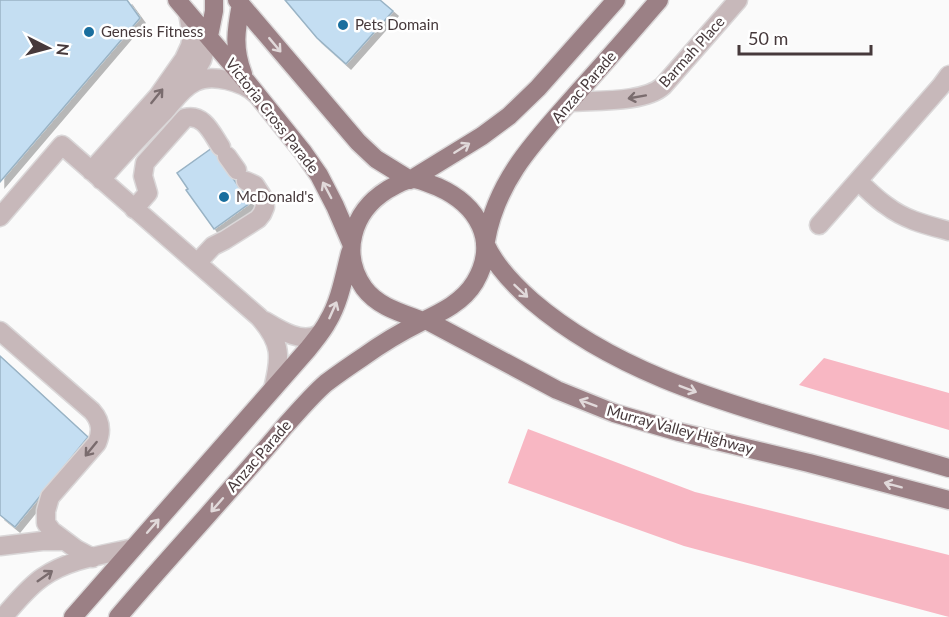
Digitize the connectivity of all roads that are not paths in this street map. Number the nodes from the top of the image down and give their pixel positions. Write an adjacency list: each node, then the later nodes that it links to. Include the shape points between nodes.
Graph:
1 (214, 0): 7 (main road)
2 (616, 0): 13 (main road, one-way to 2, via 509,116)
3 (659, 0): 11 (main road, Anzac Parade)
4 (738, 0): 11 (street, Barmah Place, one-way to 11, via 663,86 652,93)
5 (239, 2): 10 (main road, via 236,43 241,68); 13 (main road, one-way to 13, via 358,142 376,159)
6 (183, 6): 7 (main road, Victoria Cross Parade); 12 (street, one-way to 6, via 184,59 192,36)
7 (209, 36): 9 (street, via 202,60); 10 (main road, Victoria Cross Parade)
8 (949, 75): 14 (street)
9 (186, 87): 10 (street, via 200,80 216,80); 12 (street)
10 (252, 88): 20 (main road, Victoria Cross Parade, one-way to 10, via 319,175)
11 (570, 102): 19 (main road, Anzac Parade, via 506,182 490,220)
12 (96, 176): 15 (street); 16 (street, via 62,145)
13 (411, 179): 19 (main road, via 459,199 474,216); 20 (main road, via 389,188 367,207)
14 (858, 181): 17 (street); 18 (street, via 899,214)
15 (134, 209): 21 (street); 21 (street, via 147,193 158,165 187,130 204,129 255,185 265,207 258,219 213,246)
16 (0, 217)
17 (819, 225)
18 (949, 231)
19 (486, 244): 23 (main road, via 481,268 466,294); 27 (main road, one-way to 27, via 502,272 542,309 585,339 643,370 741,408)
20 (351, 246): 23 (main road, via 359,278 369,294 384,306); 25 (main road, one-way to 20, via 332,315)
21 (197, 263): 22 (street)
22 (259, 317): 25 (street, via 297,336); 26 (street, via 277,344)
23 (424, 320): 28 (main road, Murray Valley Highway, one-way to 23, via 614,413 556,390); 35 (main road, Anzac Parade, one-way to 35, via 326,383)
24 (0, 331): 29 (street, one-way to 29, via 100,422 99,440 47,502 48,526)
25 (319, 334): 26 (main road)
26 (273, 389): 31 (main road, one-way to 26)
27 (949, 468)
28 (949, 500)
29 (64, 541): 30 (street); 32 (street)
30 (0, 546)
31 (133, 548): 32 (street); 34 (main road)
32 (93, 558): 33 (street, one-way to 32, via 51,572)
33 (6, 607)
34 (72, 617)
35 (118, 617)

